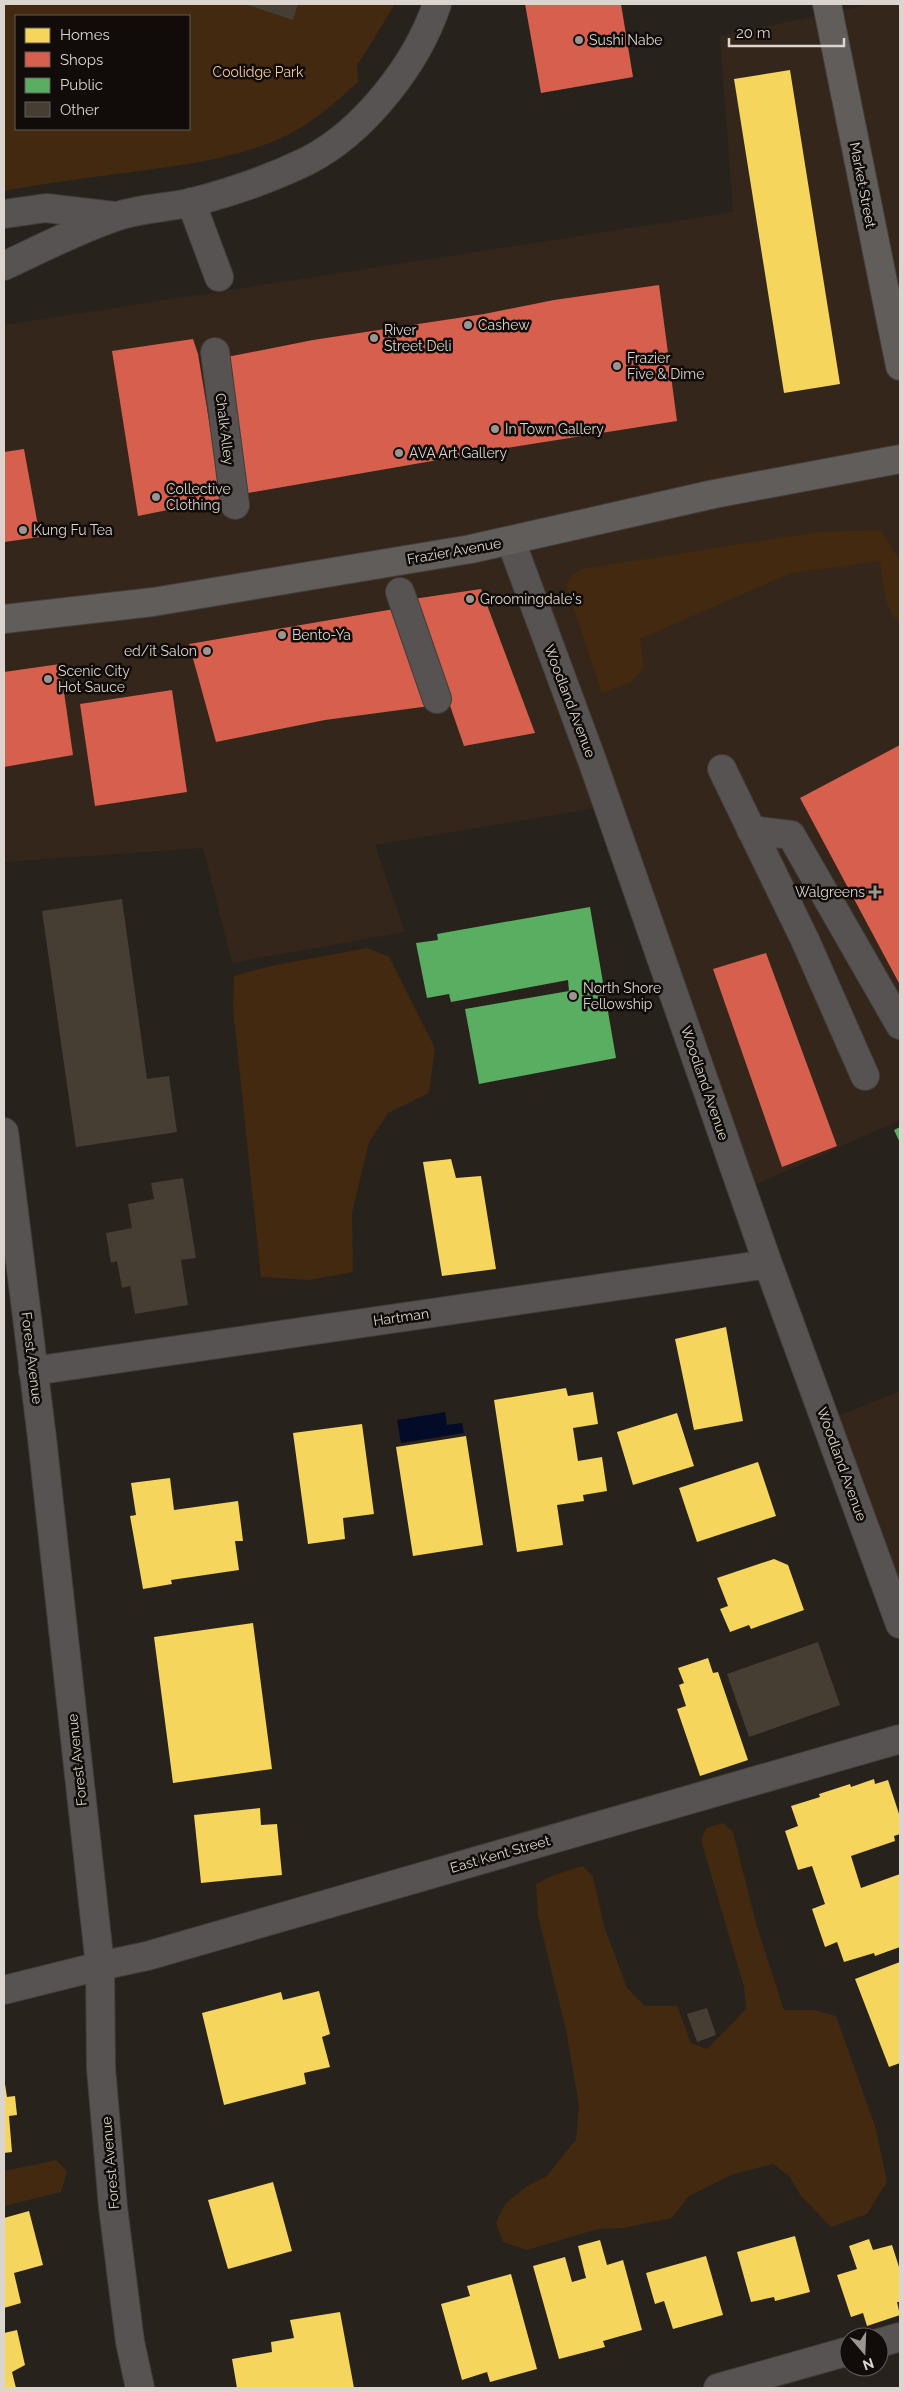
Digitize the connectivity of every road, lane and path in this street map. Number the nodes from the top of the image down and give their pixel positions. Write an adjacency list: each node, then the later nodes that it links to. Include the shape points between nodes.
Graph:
1 (437, 4): 3 (street, via 410,62 383,98 353,128 308,160 247,186)
2 (827, 4): 9 (main road, Market Street)
3 (191, 202): 5 (street); 7 (street)
4 (4, 214): 5 (street, via 46,208)
5 (116, 216): 6 (street)
6 (4, 266)
7 (218, 277)
8 (215, 352): 11 (street, Chalk Alley)
9 (900, 366)
10 (900, 459): 12 (main road, Frazier Avenue, via 714,494)
11 (235, 505)
12 (511, 541): 14 (main road, Frazier Avenue, via 152,602); 21 (street, Woodland Avenue, via 593,763)
13 (400, 592): 15 (street)
14 (4, 619)
15 (438, 699)
16 (722, 769): 17 (street)
17 (751, 830): 18 (street, via 791,835); 19 (street)
18 (900, 1025)
19 (865, 1076)
20 (4, 1132): 22 (street, Forest Avenue)
21 (768, 1264): 22 (street, Hartman); 23 (street, Woodland Avenue)
22 (33, 1371): 25 (street, Forest Avenue)
23 (900, 1624)
24 (900, 1738): 25 (street, East Kent Street, via 147,1956)
25 (100, 1966): 26 (street, East Kent Street); 28 (street, Forest Avenue, via 101,2068 113,2207 130,2342)
26 (4, 1990)
27 (839, 2354): 29 (street)
28 (140, 2388)
29 (718, 2388)

